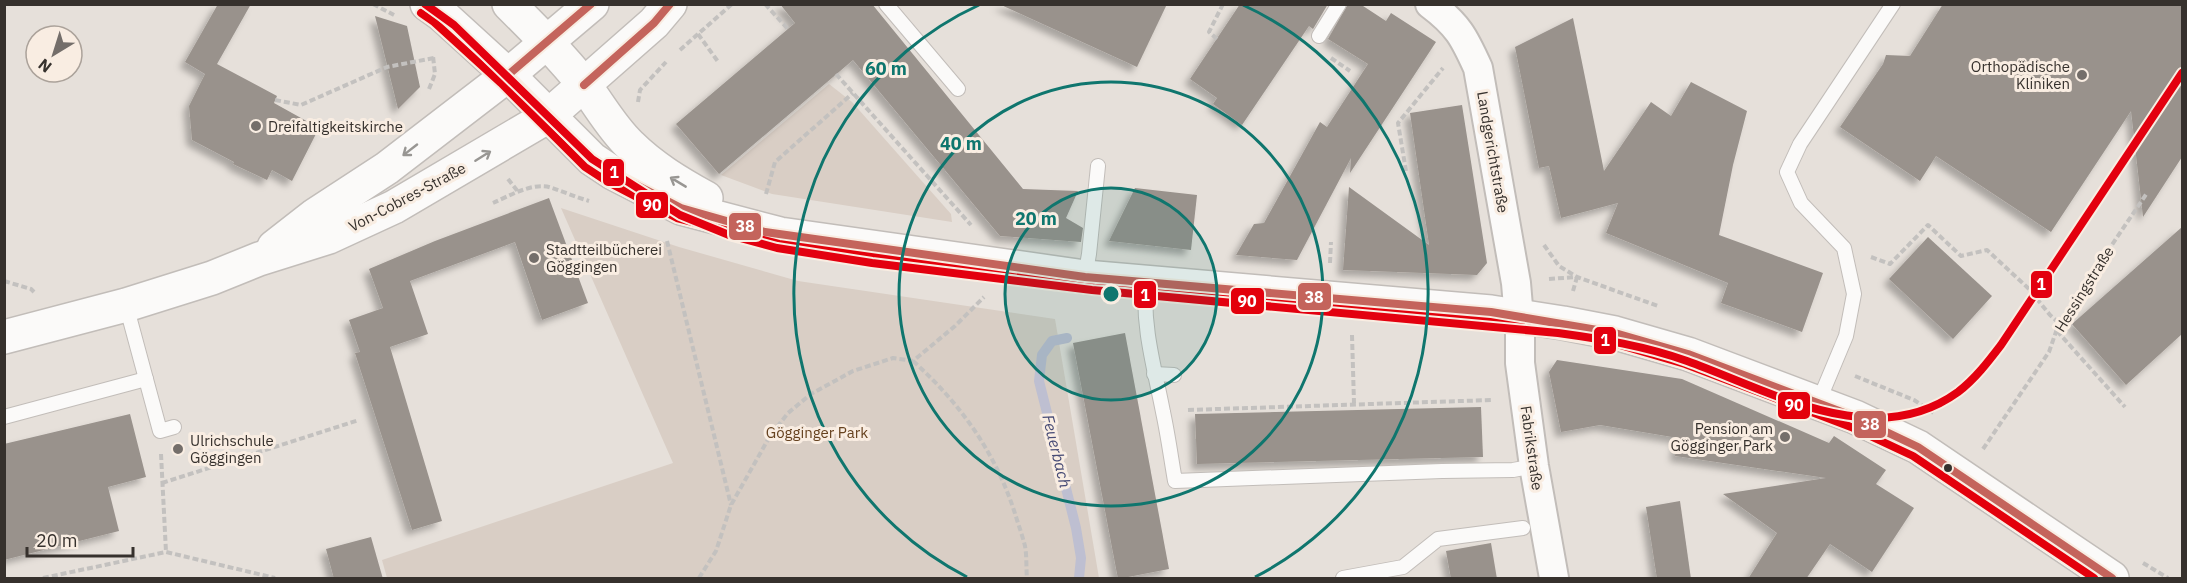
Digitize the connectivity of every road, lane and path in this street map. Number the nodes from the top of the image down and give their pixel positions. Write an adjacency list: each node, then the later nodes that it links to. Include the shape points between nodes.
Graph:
1 (427, 4): 23 (street)
2 (509, 4): 17 (street)
3 (592, 4): 17 (street, Von-Cobres-Straße)
4 (670, 4): 24 (street, Von-Cobres-Straße)
5 (732, 4): 13 (path)
6 (765, 4): 12 (path)
7 (886, 4): 25 (lane)
8 (1223, 4): 15 (path, via 1209,32)
9 (1339, 4): 14 (lane)
10 (1430, 4): 16 (street, Landgerichtstraße)
11 (1893, 4): 41 (lane, via 1800,144 1787,172 1801,203)
12 (788, 29)
13 (698, 34): 18 (path); 21 (path)
14 (1319, 36)
15 (1216, 39)
16 (1465, 39): 31 (path, via 1398,123); 49 (street, Landgerichtstraße, via 1478,68)
17 (548, 42): 23 (street, Von-Cobres-Straße); 24 (street)
18 (685, 45)
19 (434, 58): 27 (path, via 387,67 301,105)
20 (666, 63): 28 (path, via 640,90)
21 (719, 63)
22 (836, 74): 26 (path)
23 (508, 75): 29 (street); 42 (street, Von-Cobres-Straße, one-way to 42)
24 (584, 85): 29 (street, Von-Cobres-Straße); 36 (street, one-way to 24, via 672,179 631,146)
25 (958, 89)
26 (853, 93): 34 (path, via 775,162); 37 (path)
27 (275, 100)
28 (637, 104)
29 (547, 117): 36 (street, via 613,173 681,208); 42 (street, Von-Cobres-Straße, one-way to 29, via 330,237 394,207)
30 (1098, 166): 44 (lane)
31 (1406, 171)
32 (551, 187): 35 (path, via 536,186)
33 (2147, 193): 50 (path, Hessingstraße)
34 (765, 199)
35 (493, 203)
36 (765, 231): 44 (street)
37 (978, 232)
38 (1539, 236): 48 (path, via 1554,260 1577,277)
39 (667, 241): 72 (path)
40 (1331, 242): 43 (path)
41 (1844, 248): 50 (path, via 1890,264 1928,225 1961,256 1987,250); 55 (lane, via 1854,294 1846,336)
42 (259, 259): 47 (street, Von-Cobres-Straße)
43 (1330, 264)
44 (1085, 277): 45 (street)
45 (1146, 283): 49 (street); 56 (lane, via 1144,308)
46 (989, 291): 54 (path, via 956,326)
47 (126, 305): 53 (street, Von-Cobres-Straße); 58 (lane)
48 (1669, 310)
49 (1519, 316): 61 (street, via 1614,333 1688,354); 69 (street, Fabrikstraße, via 1520,363)
50 (2059, 323): 52 (path, Hessingstraße)
51 (1352, 328): 60 (path)
52 (2056, 330): 62 (path); 70 (path, Hessingstraße, via 2049,351)
53 (4, 337)
54 (913, 361): 72 (path, via 893,358 853,371 811,394 788,413 770,436); 79 (path, via 962,411 999,472 1025,546)
55 (1834, 368): 61 (lane); 63 (path)
56 (1154, 374): 57 (lane); 64 (lane)
57 (1174, 375)
58 (147, 380): 65 (lane); 68 (lane)
59 (1500, 399): 60 (path)
60 (1354, 403): 64 (path)
61 (1818, 403): 70 (street, via 1918,447)
62 (2126, 407)
63 (1927, 408)
64 (1163, 411): 69 (lane, via 1175,482 1512,470)
65 (4, 417)
66 (359, 420): 71 (path)
67 (174, 427): 68 (lane)
68 (160, 431): 71 (path)
69 (1534, 466): 81 (street, Fabrikstraße)
70 (1964, 477): 75 (street)
71 (162, 483): 74 (path)
72 (731, 506): 78 (path, via 716,551)
73 (1523, 528): 80 (lane, via 1438,539 1403,567)
74 (166, 552): 76 (path); 77 (path)
75 (2097, 575)
76 (43, 579)
77 (275, 579)
78 (699, 579)
79 (1027, 579)
80 (1343, 579)
81 (1554, 579)

